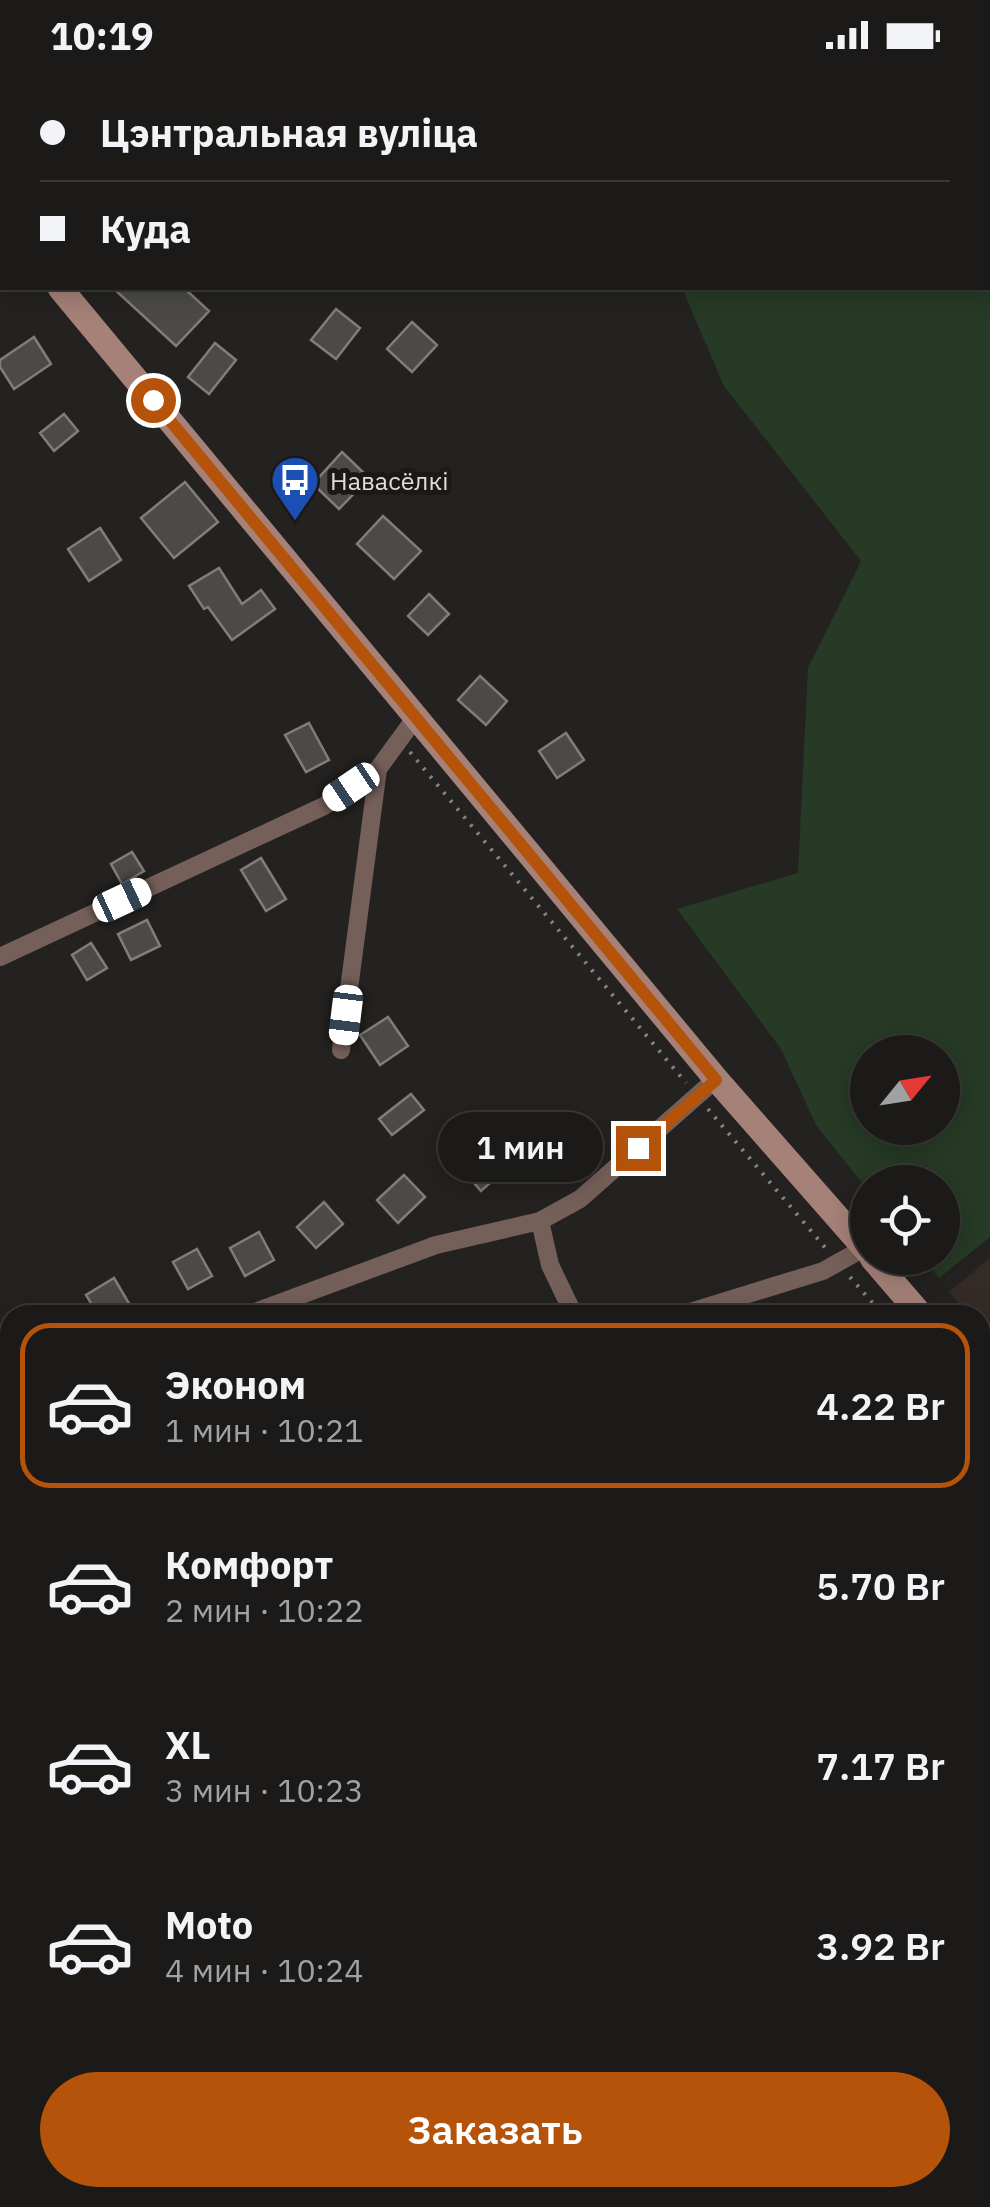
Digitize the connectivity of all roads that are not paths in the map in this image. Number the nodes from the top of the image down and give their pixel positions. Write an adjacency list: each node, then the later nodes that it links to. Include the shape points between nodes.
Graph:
1 (62, 290): 2 (main road)
2 (416, 718): 3 (street); 6 (main road)
3 (378, 768): 4 (street, via 324,806); 5 (street)
4 (0, 957)
5 (341, 1050)
6 (707, 1088): 7 (street, via 580,1199); 8 (main road)
7 (540, 1221): 11 (street, via 436,1245); 12 (street, via 550,1265)
8 (850, 1235)
9 (850, 1259): 13 (street)
10 (887, 1275): 14 (main road)
11 (274, 1305)
12 (569, 1305)
13 (713, 1305)
14 (912, 1305)

